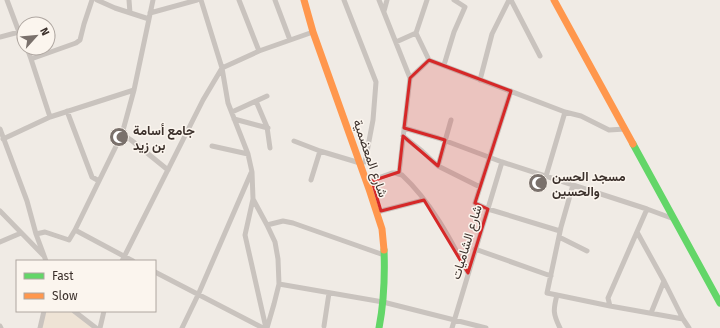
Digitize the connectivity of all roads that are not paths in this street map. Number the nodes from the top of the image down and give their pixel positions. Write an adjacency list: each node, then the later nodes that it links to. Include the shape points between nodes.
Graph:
1 (7, 0): 22 (street)
2 (92, 0): 32 (street, via 80,40 76,44)
3 (97, 0): 19 (street)
4 (129, 0): 19 (street)
5 (153, 0): 20 (street)
6 (197, 0): 20 (street)
7 (201, 0): 35 (street)
8 (239, 0): 29 (street)
9 (275, 0): 27 (street)
10 (305, 0): 23 (main road, شارع المعضمية)
11 (344, 0): 63 (street, via 376,82 373,120)
12 (379, 0): 18 (street)
13 (387, 0): 18 (street)
14 (427, 0): 25 (street)
15 (454, 0): 34 (street, via 465,8 454,32)
16 (510, 0): 31 (street); 37 (street, via 492,34)
17 (554, 0): 51 (main road)
18 (384, 11): 28 (street)
19 (130, 13): 21 (street)
20 (150, 13): 21 (street)
21 (148, 19): 38 (street)
22 (16, 24)
23 (316, 32): 27 (street); 63 (main road, شارع المعضمية)
24 (16, 33): 26 (street)
25 (416, 33): 28 (street); 33 (street)
26 (0, 37)
27 (290, 40): 29 (street)
28 (396, 42): 36 (street)
29 (259, 51): 35 (street)
30 (30, 56): 32 (street)
31 (540, 56)
32 (31, 59): 45 (street)
33 (429, 60): 34 (street); 36 (street)
34 (444, 65): 37 (street)
35 (222, 68): 43 (street); 65 (street)
36 (410, 78): 49 (street)
37 (480, 80): 39 (street)
38 (134, 90): 42 (street); 52 (street)
39 (511, 91): 44 (street); 61 (street)
40 (267, 96): 41 (street)
41 (256, 101): 43 (street); 48 (street)
42 (67, 111): 45 (street); 70 (street, via 92,177)
43 (232, 112): 46 (street)
44 (565, 112): 51 (street, via 581,116 609,130); 68 (street)
45 (50, 117): 54 (street)
46 (234, 119): 48 (street); 60 (street)
47 (451, 120): 55 (street)
48 (268, 128): 58 (street)
49 (404, 128): 53 (street); 55 (street)
50 (0, 129): 54 (street)
51 (625, 129): 80 (main road)
52 (122, 134): 65 (street); 70 (street)
53 (403, 136): 64 (street); 67 (street)
54 (3, 139): 86 (street, via 27,201)
55 (445, 140): 61 (street); 64 (street)
56 (294, 141): 59 (street)
57 (212, 146): 60 (street)
58 (270, 148)
59 (320, 151): 63 (street); 69 (street)
60 (248, 154): 66 (street)
61 (490, 157): 62 (street); 73 (street)
62 (502, 162): 68 (street); 76 (street, شارع الشاميات)
63 (362, 163): 71 (main road, شارع المعضمية)
64 (438, 166): 73 (street)
65 (168, 170): 93 (street)
66 (252, 172): 74 (street); 100 (street)
67 (399, 173): 71 (street); 75 (street)
68 (546, 176): 72 (street)
69 (311, 180)
70 (99, 181): 82 (street)
71 (369, 181): 79 (main road, شارع المعضمية)
72 (573, 185): 77 (street); 83 (street)
73 (480, 187): 76 (street, via 475,204)
74 (253, 200): 81 (street); 117 (street, via 244,235)
75 (424, 200): 79 (street); 95 (street, via 444,228)
76 (488, 209): 83 (street); 89 (street, شارع الشاميات)
77 (647, 209): 80 (street); 84 (street)
78 (0, 211): 85 (street)
79 (379, 212): 91 (main road, شارع المعضمية); 102 (main road, شارع المعضمية, via 387,254)
80 (674, 219): 103 (main road)
81 (268, 224): 91 (street, via 293,223); 98 (street, via 275,242)
82 (75, 230): 86 (street, via 69,240 45,232); 93 (street)
83 (560, 231): 87 (street)
84 (637, 232): 97 (street); 104 (street, via 608,298)
85 (21, 233): 88 (street); 92 (street)
86 (36, 234): 92 (street)
87 (559, 237): 90 (street); 96 (street)
88 (0, 242)
89 (476, 250): 95 (street, شارع الشاميات); 96 (street)
90 (587, 251)
91 (384, 255): 102 (main road, شارع المعضمية)
92 (45, 259)
93 (123, 259)
94 (156, 273): 100 (street)
95 (468, 273): 110 (street, شارع الشاميات)
96 (551, 276): 101 (street, via 547,293)
97 (664, 281): 108 (street); 109 (street)
98 (279, 284): 99 (street); 117 (street)
99 (329, 293): 102 (street); 111 (street)
100 (198, 295): 115 (street); 116 (street)
101 (557, 295): 104 (street); 122 (street, via 554,307)
102 (385, 303): 110 (street); 118 (main road, شارع المعضمية); 119 (main road, شارع المعضمية)
103 (720, 303)
104 (610, 306): 108 (street)
105 (44, 312): 112 (street)
106 (75, 312): 113 (street)
107 (104, 312): 114 (street)
108 (652, 313): 109 (street)
109 (683, 319): 123 (street)
110 (454, 320): 120 (street, شارع الشاميات); 121 (street)
111 (324, 326)
112 (40, 328)
113 (96, 328)
114 (100, 328)
115 (182, 328)
116 (263, 328)
117 (266, 328)
118 (379, 328)
119 (384, 328)
120 (452, 328)
121 (486, 328)
122 (560, 328)
123 (689, 328)

